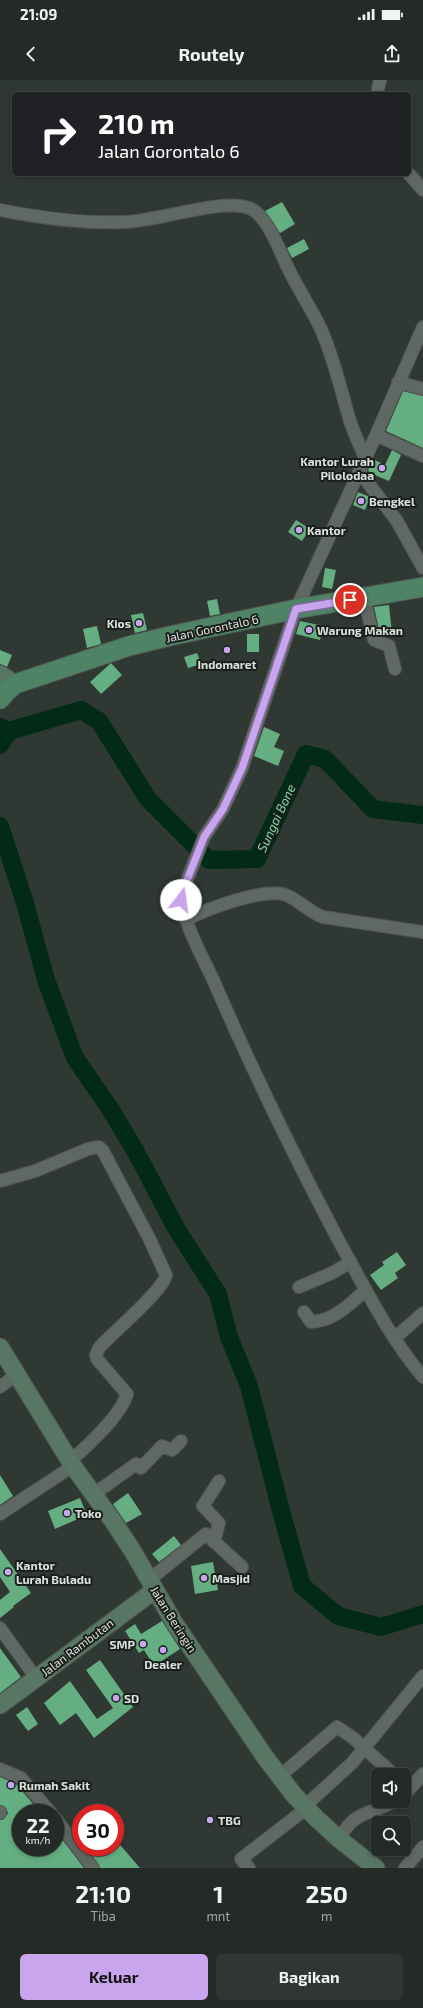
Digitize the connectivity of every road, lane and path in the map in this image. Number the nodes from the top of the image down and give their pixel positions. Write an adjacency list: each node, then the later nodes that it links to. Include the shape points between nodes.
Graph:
1 (380, 80): 2 (street)
2 (377, 92)
3 (411, 176): 4 (street)
4 (423, 190)
5 (0, 210): 11 (street, via 46,218 126,222 219,206 252,208 269,228 321,329 337,371 350,422)
6 (423, 328): 7 (street)
7 (398, 382): 8 (street); 9 (street)
8 (423, 388)
9 (376, 436): 10 (street); 11 (street)
10 (423, 456)
11 (365, 458): 12 (street)
12 (359, 471): 13 (street, via 397,521); 16 (street)
13 (423, 568)
14 (423, 587): 15 (main road, Jalan Gorontalo 6)
15 (364, 598): 16 (main road, Jalan Gorontalo 6); 17 (street, via 374,640 389,646)
16 (296, 609): 18 (main road, Jalan Gorontalo 6, via 129,646); 19 (street, via 242,768 223,809 204,837 188,875 181,900)
17 (395, 668)
18 (6, 687)
19 (186, 920): 20 (street, via 199,913 270,893 285,895 312,913 323,917); 22 (street, via 296,1160)
20 (423, 932)
21 (0, 1181): 33 (street, via 99,1147 149,1238 166,1275 165,1281 99,1348 97,1358 127,1394 105,1427)
22 (351, 1262): 23 (street); 24 (street)
23 (299, 1287)
24 (366, 1290): 25 (street, via 328,1320 311,1322); 27 (street)
25 (304, 1312)
26 (423, 1314): 27 (street)
27 (395, 1338): 30 (street)
28 (0, 1347): 29 (street, Jalan Beringin)
29 (17, 1374): 31 (street); 33 (street, Jalan Beringin)
30 (423, 1377)
31 (0, 1387)
32 (181, 1441): 35 (street, via 172,1450 162,1446 141,1468 136,1464)
33 (72, 1464): 35 (street, Jalan Beringin); 36 (street)
34 (219, 1481): 37 (street, via 203,1506 219,1523)
35 (94, 1494): 39 (street, Jalan Beringin, via 114,1521)
36 (0, 1514)
37 (214, 1542): 38 (street); 39 (street, via 206,1534)
38 (242, 1567)
39 (152, 1585): 42 (street, Jalan Rambutan); 48 (street, Jalan Beringin, via 175,1624 264,1757)
40 (0, 1628): 42 (street)
41 (423, 1676): 44 (street)
42 (36, 1678): 43 (street, Jalan Rambutan)
43 (0, 1705)
44 (364, 1748): 45 (street); 48 (street, via 337,1727); 51 (street)
45 (386, 1768)
46 (0, 1769): 50 (street, via 21,1778)
47 (423, 1774): 49 (street)
48 (280, 1776): 51 (street, Jalan Beringin)
49 (411, 1787)
50 (43, 1804)
51 (306, 1807): 54 (street, Jalan Beringin); 57 (street, via 241,1859)
52 (379, 1808): 54 (street, via 354,1819)
53 (64, 1831): 56 (street)
54 (339, 1839): 58 (street, Jalan Beringin)
55 (423, 1846): 59 (street)
56 (90, 1867)
57 (249, 1868)
58 (376, 1868)
59 (404, 1868)

